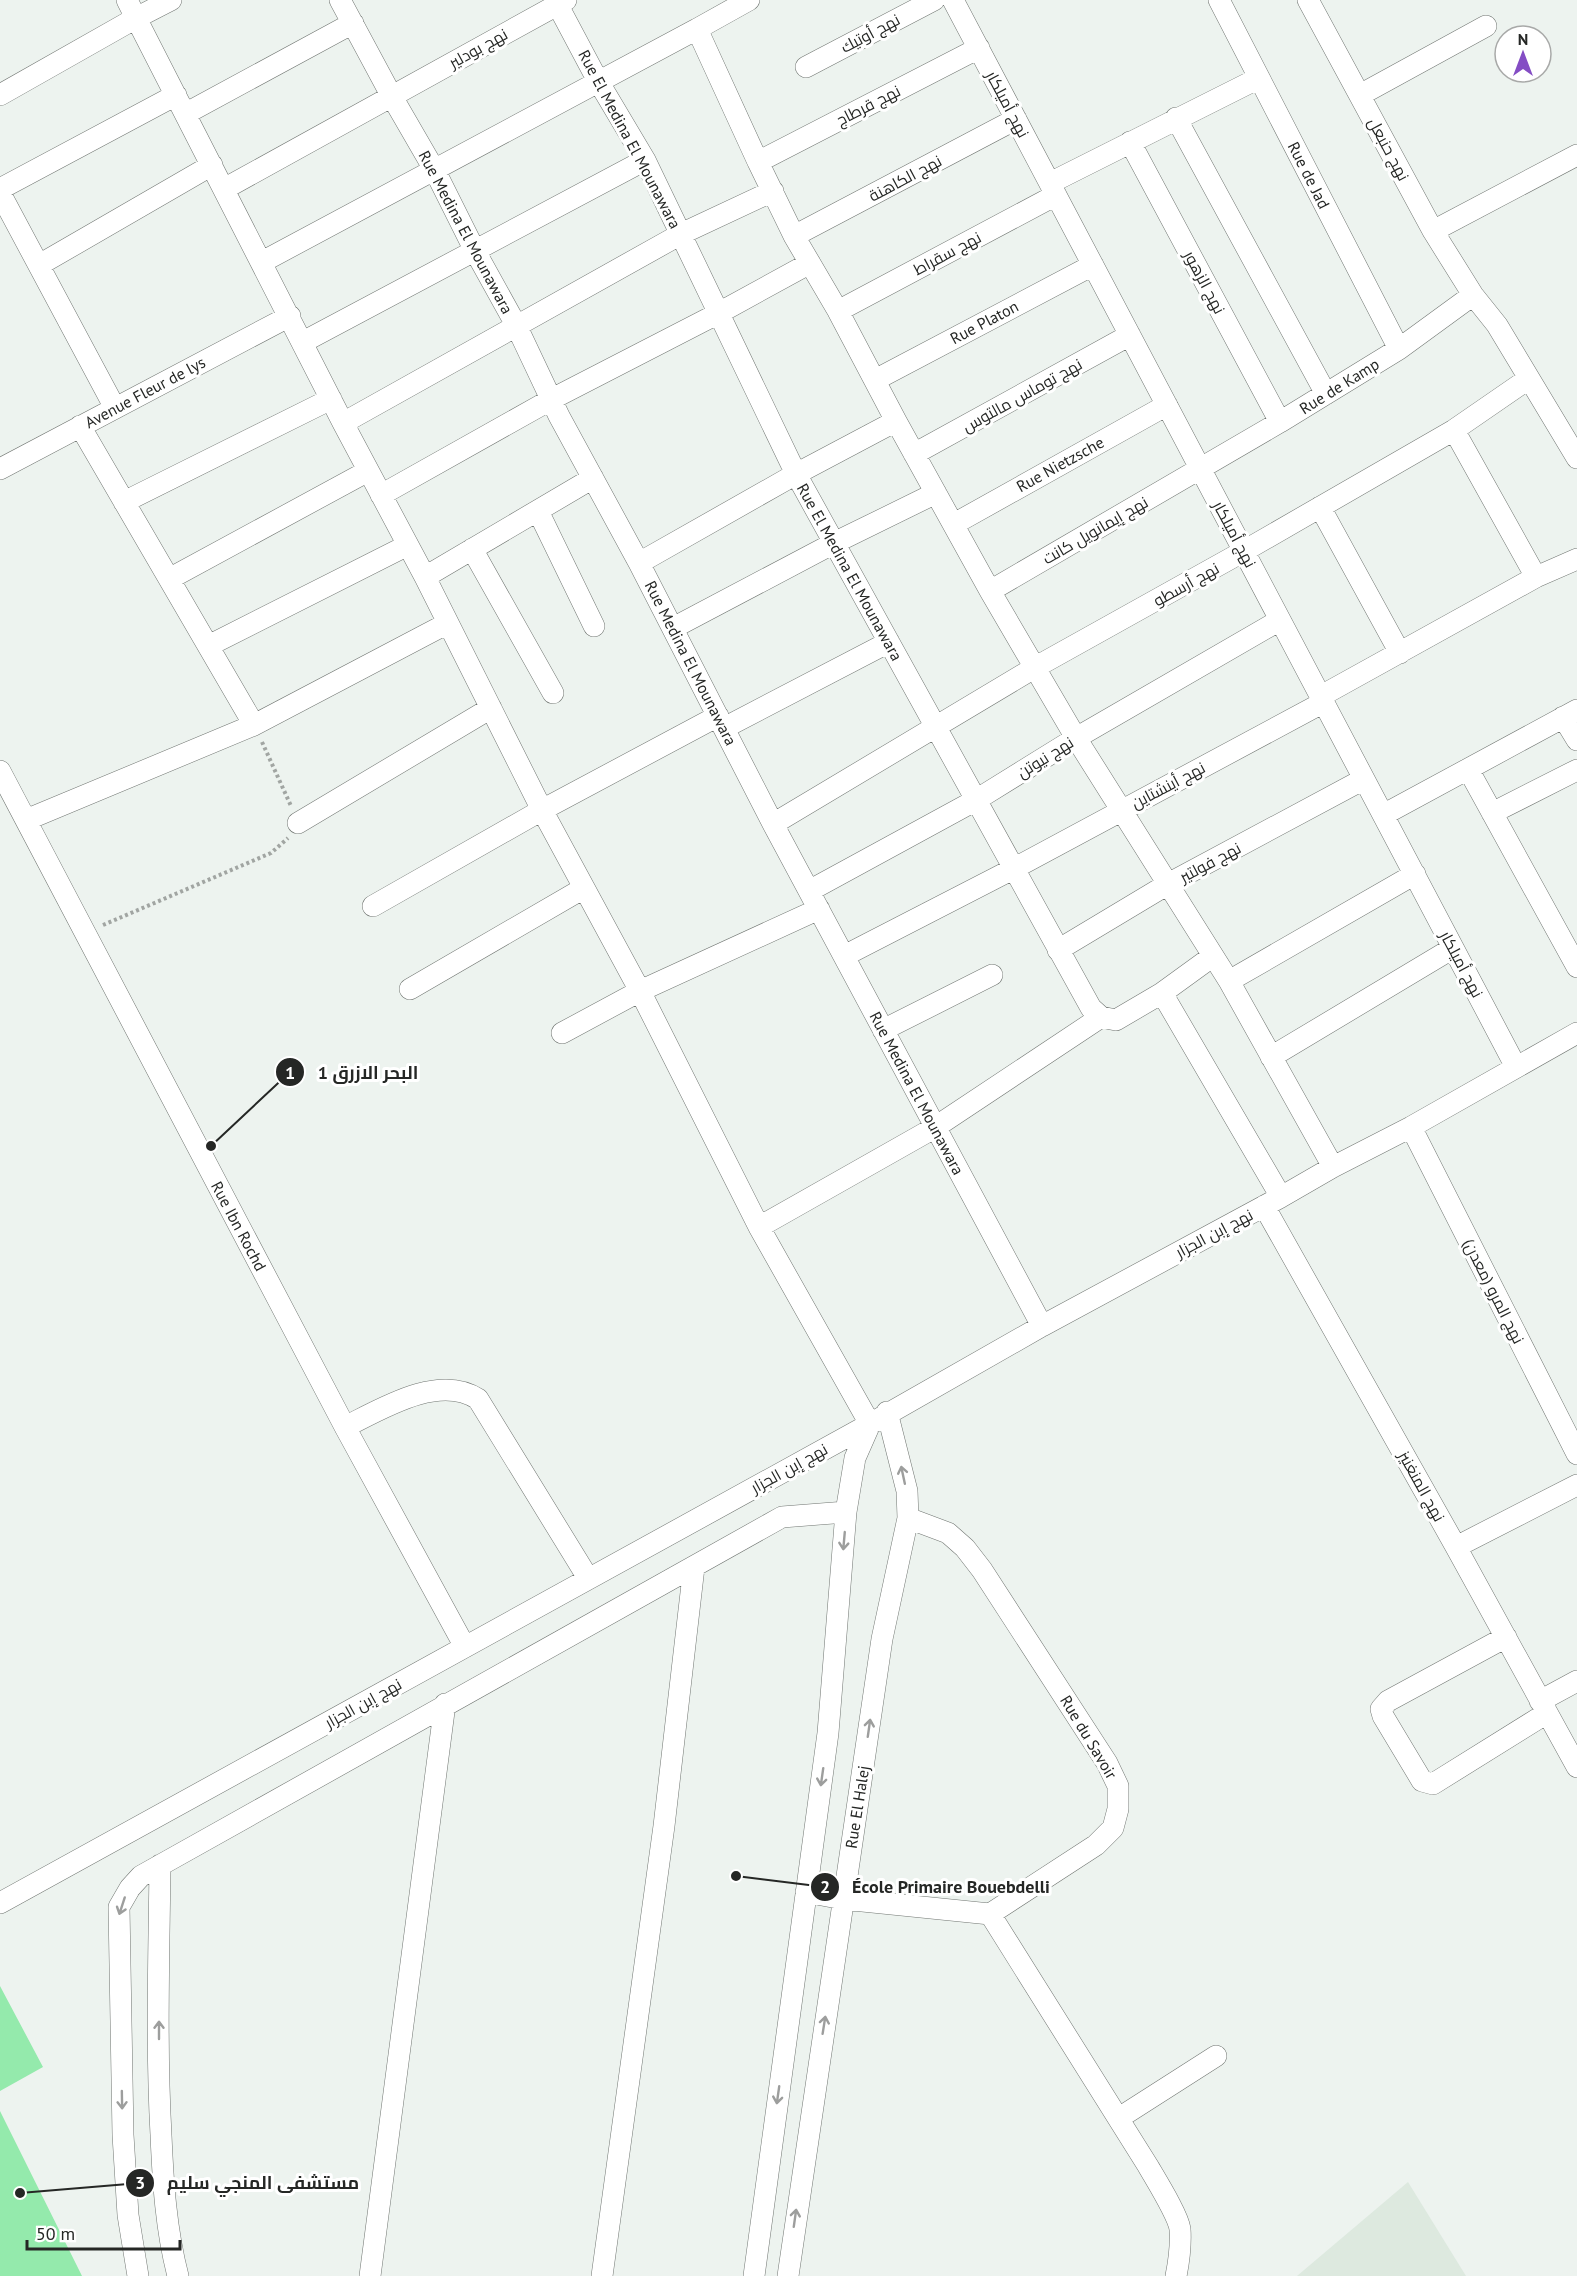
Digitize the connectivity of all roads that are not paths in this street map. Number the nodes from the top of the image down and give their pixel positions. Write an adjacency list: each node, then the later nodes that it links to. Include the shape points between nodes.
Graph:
1 (171, 0): 9 (street)
2 (749, 0): 11 (street)
3 (934, 0): 13 (street, نهج أوتيك)
4 (953, 0): 12 (street, نهج أميلكار)
5 (1219, 0): 14 (street, Rue de Jad)
6 (1308, 0): 18 (street, نهج حنبعل)
7 (559, 2): 15 (street, Rue El Medina El Mounawara); 17 (street, نهج بودلير)
8 (348, 7): 17 (street, Rue Medina El Mounawara); 19 (street)
9 (131, 9): 16 (street); 19 (street, Rue El Halej)
10 (1486, 26): 18 (street)
11 (697, 29): 15 (street); 25 (street)
12 (979, 48): 21 (street, نهج أميلكار); 25 (street, نهج قرطاج)
13 (806, 67)
14 (1259, 78): 20 (street, نهج سقراط); 47 (street, Rue de Jad)
15 (598, 81): 24 (street, Rue El Medina El Mounawara); 27 (street)
16 (0, 95)
17 (391, 95): 27 (street, Rue Medina El Mounawara); 28 (street, نهج بودلير)
18 (1360, 95): 32 (street, نهج حنبعل)
19 (180, 105): 26 (street, Rue El Halej); 30 (street)
20 (1176, 118): 22 (street, نهج سقراط); 50 (street)
21 (1016, 119): 29 (street, نهج أميلكار); 34 (street, نهج الكاهنة)
22 (1130, 142): 29 (street, نهج سقراط); 56 (street, نهج الزهور)
23 (1577, 155): 32 (street)
24 (645, 160): 33 (street, Rue El Medina El Mounawara); 35 (street)
25 (758, 162): 31 (street)
26 (212, 165): 28 (street, Rue El Halej); 38 (street)
27 (435, 171): 35 (street, Rue Medina El Mounawara); 36 (street)
28 (224, 189): 36 (street, Rue El Halej)
29 (1053, 189): 39 (street, نهج أميلكار); 41 (street, نهج سقراط)
30 (0, 191): 38 (street)
31 (773, 191): 33 (street); 34 (street)
32 (1433, 231): 40 (street, نهج حنبعل)
33 (681, 234): 42 (street, Rue El Medina El Mounawara); 44 (street)
34 (794, 236): 37 (street)
35 (475, 251): 44 (street, Rue Medina El Mounawara); 46 (street)
36 (262, 262): 43 (street, Rue El Halej)
37 (810, 263): 41 (street); 42 (street)
38 (39, 265): 54 (street)
39 (1093, 265): 45 (street, نهج أميلكار); 49 (street, Rue Platon)
40 (1473, 295): 47 (street, Rue de Kamp); 48 (street, نهج حنبعل, via 1497,325)
41 (838, 311): 49 (street)
42 (717, 314): 52 (street); 65 (street, Rue El Medina El Mounawara)
43 (290, 316): 46 (street, Rue El Halej); 54 (street, Avenue Fleur de lys)
44 (516, 325): 52 (street, Rue Medina El Mounawara); 57 (street)
45 (1130, 335): 53 (street, نهج أميلكار); 60 (street, نهج توماس مالتوس)
46 (303, 342): 51 (street, Rue El Halej)
47 (1399, 349): 50 (street, Rue de Kamp)
48 (1528, 379): 59 (street, نهج أرسطو); 61 (street, نهج حنبعل)
49 (875, 380): 55 (street)
50 (1326, 394): 56 (street, Rue de Kamp)
51 (331, 399): 57 (street, Rue El Halej); 69 (street)
52 (552, 399): 66 (street, Rue Medina El Mounawara); 68 (street)
53 (1167, 405): 63 (street, نهج أميلكار); 72 (street, Rue Nietzsche)
54 (115, 408): 58 (street, Avenue Fleur de lys)
55 (896, 421): 60 (street); 65 (street)
56 (1280, 422): 63 (street, Rue de Kamp)
57 (343, 423): 64 (street, Rue El Halej)
58 (80, 426): 62 (street, Avenue Fleur de lys); 69 (street)
59 (1454, 430): 70 (street, نهج أرسطو); 80 (street)
60 (914, 454): 67 (street)
61 (1577, 459)
62 (0, 469)
63 (1200, 470): 76 (street, نهج أميلكار); 82 (street, نهج إيمانويل كانت)
64 (368, 471): 68 (street, Rue El Halej); 81 (street)
65 (796, 474): 73 (street, Rue El Medina El Mounawara); 78 (street)
66 (593, 478): 71 (street); 78 (street, Rue Medina El Mounawara)
67 (936, 493): 72 (street); 73 (street)
68 (381, 495): 74 (street, Rue El Halej)
69 (124, 502): 81 (street)
70 (1320, 507): 76 (street, نهج أرسطو); 89 (street)
71 (538, 511): 75 (street); 85 (street)
72 (954, 524): 82 (street)
73 (834, 543): 86 (street); 87 (street, Rue El Medina El Mounawara)
74 (408, 545): 79 (street, Rue El Halej); 88 (street)
75 (472, 549): 79 (street); 91 (street)
76 (1244, 551): 83 (street, نهج أميلكار); 90 (street, نهج أرسطو)
77 (1577, 559): 80 (street, نهج أينشتاين)
78 (639, 562): 86 (street, Rue Medina El Mounawara)
79 (425, 576): 84 (street, Rue El Halej)
80 (1536, 577): 89 (street, نهج أينشتاين)
81 (170, 579): 88 (street)
82 (990, 591): 90 (street)
83 (1280, 620): 92 (street, نهج أميلكار); 98 (street, نهج نيوتن)
84 (448, 624): 93 (street, Rue El Halej); 96 (street)
85 (594, 626)
86 (673, 628): 95 (street, Rue Medina El Mounawara)
87 (888, 642): 95 (street); 97 (street, Rue El Medina El Mounawara)
88 (208, 646): 96 (street)
89 (1400, 653): 92 (street, نهج أينشتاين)
90 (1034, 668): 97 (street, نهج أرسطو); 98 (street)
91 (553, 693)
92 (1322, 699): 103 (street, نهج أميلكار); 106 (street, نهج أينشتاين)
93 (490, 708): 105 (street, Rue El Halej); 110 (street)
94 (1570, 714): 99 (street); 100 (street)
95 (721, 722): 105 (street); 111 (street, Rue Medina El Mounawara)
96 (254, 725): 109 (street)
97 (936, 728): 104 (street, Rue El Medina El Mounawara); 111 (street, نهج أرسطو)
98 (1076, 738): 104 (street, نهج نيوتن); 106 (street)
99 (1577, 740)
100 (1468, 769): 107 (street); 108 (street)
101 (1577, 770): 107 (street)
102 (0, 771): 109 (street, Rue Ibn Rochd)
103 (1364, 779): 108 (street, نهج أميلكار); 114 (street, نهج فولتير)
104 (976, 800): 112 (street, Rue El Medina El Mounawara); 116 (street, نهج نيوتن)
105 (542, 810): 115 (street, Rue El Halej); 117 (street)
106 (1120, 810): 112 (street, نهج أينشتاين); 114 (street)
107 (1492, 813): 122 (street)
108 (1383, 815): 113 (street, نهج أميلكار)
109 (26, 820): 141 (street, Rue Ibn Rochd)
110 (298, 823)
111 (773, 824): 116 (street, Rue Medina El Mounawara)
112 (1013, 869): 119 (street, Rue El Medina El Mounawara); 120 (street, نهج أينشتاين)
113 (1414, 874): 118 (street, نهج أميلكار); 124 (street)
114 (1168, 884): 119 (street, نهج فولتير); 121 (street)
115 (584, 888): 125 (street); 126 (street, Rue El Halej)
116 (814, 900): 120 (street, Rue Medina El Mounawara); 126 (street, نهج نيوتن)
117 (373, 906)
118 (1453, 948): 132 (street); 133 (street, نهج أميلكار)
119 (1058, 950): 128 (street, Rue El Medina El Mounawara, via 1091,1008)
120 (844, 956): 129 (street, Rue Medina El Mounawara)
121 (1213, 956): 124 (street); 127 (street)
122 (1577, 967)
123 (992, 975): 129 (street)
124 (1229, 981): 132 (street)
125 (410, 989)
126 (640, 991): 130 (street, نهج نيوتن); 138 (street, Rue El Halej)
127 (1161, 993): 128 (street, via 1116,1020); 137 (street, نهج المنغنيز)
128 (1101, 1017): 135 (street)
129 (882, 1030): 135 (street, Rue Medina El Mounawara)
130 (562, 1033)
131 (1577, 1033): 133 (street, نهج إبن الجزار)
132 (1271, 1057): 136 (street)
133 (1516, 1067): 134 (street, نهج إبن الجزار)
134 (1411, 1127): 136 (street, نهج إبن الجزار); 142 (street, نهج المرو (معدن))
135 (934, 1128): 138 (street); 139 (street, Rue Medina El Mounawara)
136 (1333, 1167): 137 (street, نهج إبن الجزار)
137 (1272, 1202): 139 (street, نهج إبن الجزار); 146 (street, نهج المنغنيز)
138 (759, 1227): 140 (street, Rue El Halej)
139 (1042, 1326): 140 (street, نهج إبن الجزار)
140 (879, 1418): 144 (street, via 855,1458); 145 (street, Rue El Halej, one-way to 140, via 907,1491); 148 (street, نهج إبن الجزار)
141 (345, 1427): 148 (street, via 416,1395 445,1389 478,1399); 150 (street, Rue Ibn Rochd)
142 (1577, 1454)
143 (1577, 1485): 146 (street)
144 (846, 1512): 147 (street, via 782,1517); 156 (street, one-way to 156, via 828,1733)
145 (909, 1518): 157 (street, Rue El Halej, one-way to 145, via 882,1639); 159 (street, Rue du Savoir, via 948,1533 976,1562 1081,1722 1118,1786 1113,1828 1096,1845)
146 (1456, 1547): 149 (street, نهج المنغنيز)
147 (694, 1567): 152 (street); 165 (street, via 664,1826)
148 (588, 1578): 150 (street, نهج إبن الجزار)
149 (1506, 1637): 153 (street, نهج المنغنيز); 153 (street, via 1388,1701 1381,1709 1383,1716 1422,1781 1433,1784)
150 (465, 1647): 158 (street, نهج إبن الجزار)
151 (1577, 1681): 153 (street)
152 (445, 1704): 155 (street); 164 (street)
153 (1544, 1707): 154 (street, نهج المنغنيز)
154 (1577, 1767)
155 (160, 1865): 162 (street, one-way to 162, via 141,1876 118,1907 124,2146 128,2215); 163 (street, one-way to 155, via 163,2186 159,2098)
156 (806, 1892): 157 (street); 166 (street, one-way to 166)
157 (843, 1899): 159 (street); 167 (street, Rue El Halej, one-way to 157)
158 (0, 1903)
159 (990, 1914): 161 (street)
160 (1216, 2056): 161 (street)
161 (1119, 2118): 168 (street, via 1180,2227)
162 (138, 2276)
163 (178, 2276)
164 (370, 2276)
165 (602, 2276)
166 (754, 2276)
167 (788, 2276)
168 (1176, 2276)

